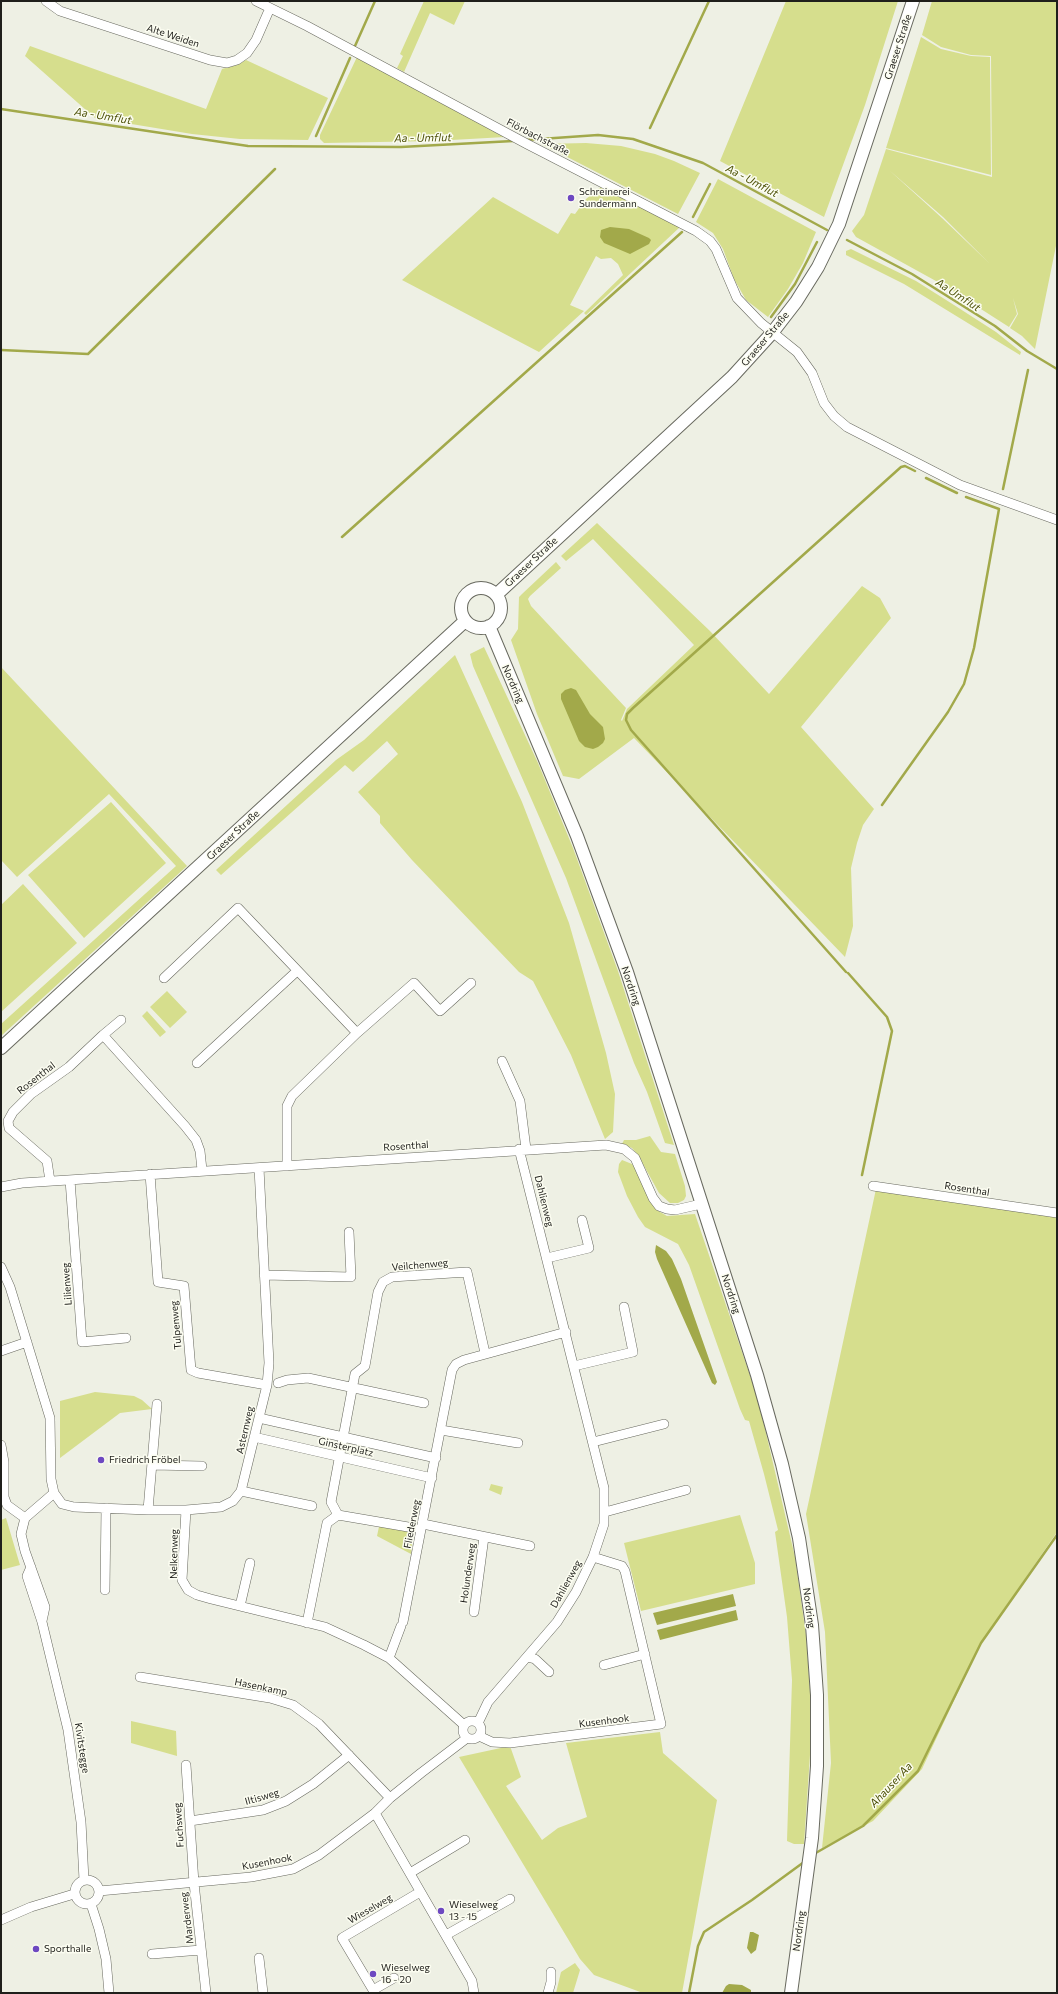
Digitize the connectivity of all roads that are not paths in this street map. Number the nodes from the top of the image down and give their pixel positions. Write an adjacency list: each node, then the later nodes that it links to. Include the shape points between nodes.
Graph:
1 (46, 1): 4 (street, Alte Weiden, via 60,11 210,60 227,63 247,53 256,40)
2 (256, 1): 4 (street, Flörbachstraße)
3 (913, 1): 5 (main road, Graeser Straße, via 839,224 808,285)
4 (270, 8): 5 (street, Flörbachstraße, via 681,223 710,241 720,256 737,298)
5 (772, 333): 6 (street, Flörbachstraße, via 797,352 805,362 824,403 847,427 960,485); 7 (main road, Graeser Straße, via 732,377)
6 (1057, 520)
7 (496, 595): 8 (main road, Graeser Straße, via 485,588 473,589 468,593 460,609); 9 (main road, Graeser Straße, via 500,612 498,618)
8 (465, 621): 9 (main road, via 476,628); 16 (main road, Graeser Straße)
9 (489, 626): 28 (main road, Nordring, via 577,836 647,1031)
10 (297, 971): 11 (street, via 238,908); 14 (street); 18 (street)
11 (164, 978)
12 (471, 983): 14 (street, via 440,1011 414,983)
13 (121, 1020): 15 (street, Rosenthal)
14 (357, 1033): 20 (street, via 292,1096 287,1106)
15 (103, 1035): 22 (street, via 196,1140); 25 (street, Rosenthal, via 69,1067 30,1094 8,1121 9,1128 47,1161)
16 (1, 1048)
17 (502, 1061): 19 (street, via 520,1101)
18 (197, 1063)
19 (522, 1149): 20 (street, Rosenthal); 28 (street, Rosenthal, via 616,1146 635,1158 659,1206 675,1210); 32 (street, Dahlienweg)
20 (288, 1166): 21 (street, Rosenthal)
21 (259, 1168): 22 (street, Rosenthal); 34 (street, Asternweg)
22 (202, 1170): 23 (street, Rosenthal)
23 (150, 1174): 24 (street, Rosenthal); 43 (street, Tulpenweg, via 158,1282 184,1286 191,1370)
24 (70, 1180): 25 (street, Rosenthal); 37 (street, Lilienweg, via 82,1342)
25 (50, 1181): 27 (street, Rosenthal)
26 (873, 1186): 29 (street, Rosenthal)
27 (1, 1187)
28 (701, 1204): 116 (main road, Nordring, via 758,1375 782,1464 799,1538 812,1625 817,1695 817,1766 812,1838)
29 (1057, 1213)
30 (582, 1220): 32 (street, via 589,1248)
31 (349, 1232): 34 (street, via 351,1277)
32 (547, 1258): 36 (street, Dahlienweg)
33 (1, 1267): 38 (street)
34 (264, 1275): 43 (street, Asternweg, via 269,1363)
35 (624, 1307): 41 (street, via 633,1352)
36 (566, 1332): 40 (street, Fliederweg); 41 (street, Dahlienweg)
37 (126, 1338)
38 (27, 1342): 39 (street); 62 (street, via 50,1418 51,1480)
39 (1, 1351)
40 (485, 1353): 44 (street, Veilchenweg, via 467,1272 392,1277 383,1282 378,1292 365,1366 355,1374); 49 (street, Fliederweg, via 460,1362 452,1370)
41 (574, 1366): 52 (street, Dahlienweg)
42 (278, 1383): 44 (street, via 308,1378)
43 (267, 1385): 47 (street, Asternweg)
44 (353, 1389): 46 (street); 51 (street, Veilchenweg)
45 (157, 1404): 57 (street)
46 (424, 1404)
47 (259, 1418): 50 (street, Asternweg); 51 (street, Ginsterplatz)
48 (664, 1424): 52 (street)
49 (441, 1430): 53 (street); 56 (street, Fliederweg)
50 (254, 1437): 55 (street, Ginsterplatz); 61 (street, Asternweg)
51 (343, 1438): 55 (street, Veilchenweg); 56 (street, Ginsterplatz)
52 (594, 1442): 67 (street, Dahlienweg, via 604,1488)
53 (518, 1443)
54 (1, 1445): 69 (street, via 4,1497 7,1505)
55 (340, 1457): 59 (street, Ginsterplatz); 68 (street, via 331,1502)
56 (436, 1458): 59 (street, Fliederweg)
57 (152, 1465): 58 (street); 65 (street)
58 (202, 1466)
59 (432, 1478): 70 (street, Fliederweg)
60 (686, 1490): 67 (street)
61 (240, 1491): 63 (street); 66 (street, via 233,1501 222,1507)
62 (54, 1493): 64 (street, via 62,1504); 69 (street)
63 (312, 1506)
64 (106, 1508): 65 (street); 76 (street)
65 (148, 1510): 66 (street)
66 (186, 1510): 77 (street, Nelkenweg, via 182,1580 188,1590 197,1596)
67 (605, 1512): 74 (street, Dahlienweg)
68 (338, 1515): 71 (street, Fliederweg); 79 (street, via 327,1522)
69 (25, 1518): 97 (street, Kivitstegge, via 21,1534 31,1567 27,1576 42,1622 68,1730 81,1822)
70 (423, 1524): 72 (street, Holunderweg); 82 (street, Fliederweg, via 402,1624)
71 (414, 1528)
72 (484, 1538): 73 (street, Holunderweg); 78 (street, Holunderweg)
73 (530, 1546)
74 (594, 1557): 80 (street, Kusenhook, via 622,1566 625,1571); 81 (street, Dahlienweg, via 558,1622)
75 (250, 1564): 77 (street)
76 (105, 1590)
77 (240, 1606): 79 (street, Nelkenweg)
78 (474, 1612)
79 (307, 1623): 82 (street, Nelkenweg, via 325,1627)
80 (645, 1654): 83 (street); 88 (street, Kusenhook, via 661,1724 510,1743 492,1742)
81 (527, 1656): 84 (street, via 535,1659); 86 (street, Dahlienweg, via 488,1702)
82 (388, 1658): 87 (street, Nelkenweg)
83 (604, 1665)
84 (549, 1672)
85 (140, 1677): 90 (street, Hasenkamp, via 270,1698 293,1705 319,1724)
86 (478, 1723): 87 (street, via 471,1721); 88 (street, via 481,1728)
87 (464, 1725): 89 (street, via 463,1733)
88 (479, 1736): 89 (street, Kusenhook, via 472,1740)
89 (467, 1738): 92 (street, Kusenhook)
90 (350, 1755): 92 (street, Hasenkamp); 94 (street, Iltisweg, via 286,1801 263,1810)
91 (186, 1765): 94 (street, Fuchsweg)
92 (390, 1798): 93 (street, Kusenhook)
93 (375, 1813): 96 (street); 98 (street, Kusenhook, via 319,1855 293,1869 251,1877)
94 (190, 1821): 98 (street, Fuchsweg)
95 (465, 1840): 96 (street)
96 (410, 1873): 100 (street)
97 (84, 1880): 99 (street, via 93,1882); 101 (street, via 77,1885)
98 (194, 1883): 99 (street, Kusenhook); 106 (street, Marderweg)
99 (99, 1890): 103 (street, via 97,1899)
100 (420, 1892): 105 (street); 110 (street, Wieselweg, via 342,1938 373,1990)
101 (74, 1894): 103 (street, via 79,1902); 104 (street, via 31,1907)
102 (510, 1898): 105 (street)
103 (91, 1904): 111 (street, via 106,1959)
104 (1, 1920)
105 (446, 1935): 114 (street, via 472,1981)
106 (201, 1950): 107 (street, Marderweg); 112 (street, Marderweg)
107 (152, 1954)
108 (259, 1958): 113 (street)
109 (551, 1972): 115 (street)
110 (394, 1978)
111 (109, 1993)
112 (206, 1993)
113 (263, 1993)
114 (474, 1993)
115 (548, 1993)
116 (791, 1993)

